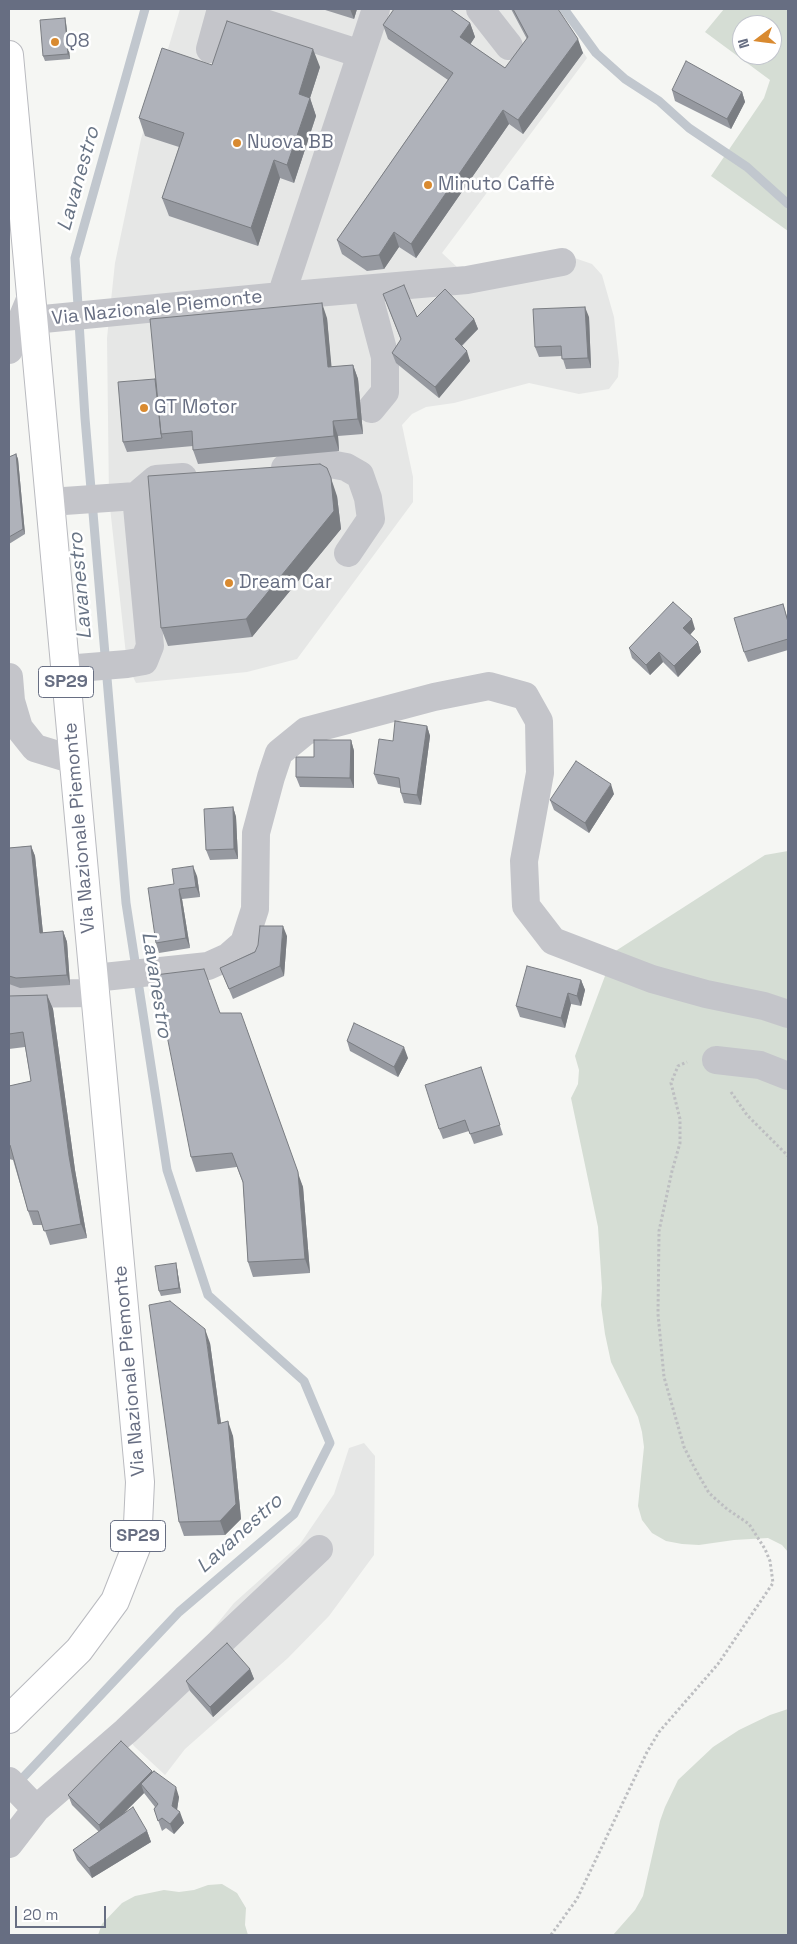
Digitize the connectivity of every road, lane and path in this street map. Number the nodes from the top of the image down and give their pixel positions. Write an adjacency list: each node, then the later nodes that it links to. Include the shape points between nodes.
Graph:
1 (221, 9): 5 (street); 6 (street)
2 (480, 9): 4 (street)
3 (373, 16): 6 (street, Via Nazionale Piemonte)
4 (509, 46)
5 (210, 49)
6 (361, 54): 11 (street, Via Nazionale Piemonte)
7 (9, 56): 8 (main road, Via Nazionale Piemonte / SP29)
8 (11, 140): 12 (main road, Via Nazionale Piemonte / SP29)
9 (562, 262): 10 (street, Via Nazionale Piemonte, via 467,280)
10 (367, 289): 11 (street, Via Nazionale Piemonte); 14 (street, via 385,357 385,392)
11 (281, 296): 12 (street, Via Nazionale Piemonte, via 120,311)
12 (39, 312): 13 (street); 18 (main road, Via Nazionale Piemonte / SP29)
13 (9, 350)
14 (371, 408)
15 (262, 470): 19 (street, via 330,464 346,467 360,475 371,519)
16 (204, 475): 17 (street, via 156,479)
17 (136, 496): 18 (street); 20 (street, via 150,646 144,661)
18 (50, 502): 20 (main road, Via Nazionale Piemonte / SP29)
19 (348, 553)
20 (65, 669): 22 (main road, Via Nazionale Piemonte / SP29)
21 (9, 677): 22 (street, via 18,728 35,748)
22 (74, 760): 23 (main road, Via Nazionale Piemonte / SP29)
23 (95, 985): 24 (street); 25 (street, via 208,966 228,957 244,943 255,909 256,833 271,777 279,753 306,731 489,686 525,696 538,721 540,773 524,861 526,906 553,941 652,979); 30 (main road, Via Nazionale Piemonte / SP29, via 140,1482 137,1545 115,1601 80,1650)
24 (9, 994)
25 (788, 1014)
26 (716, 1060): 27 (street, via 760,1065); 28 (path, via 730,1090 747,1115); 33 (path, via 685,1062 678,1066 671,1083 680,1119 680,1143 659,1231 658,1314 664,1377 684,1447 694,1466 709,1493 749,1524 770,1561 773,1583 718,1664 676,1710 651,1746 577,1899)
27 (788, 1076)
28 (788, 1156)
29 (319, 1549): 31 (street, via 126,1731)
30 (9, 1720)
31 (23, 1796): 32 (street)
32 (9, 1844)
33 (551, 1935)

